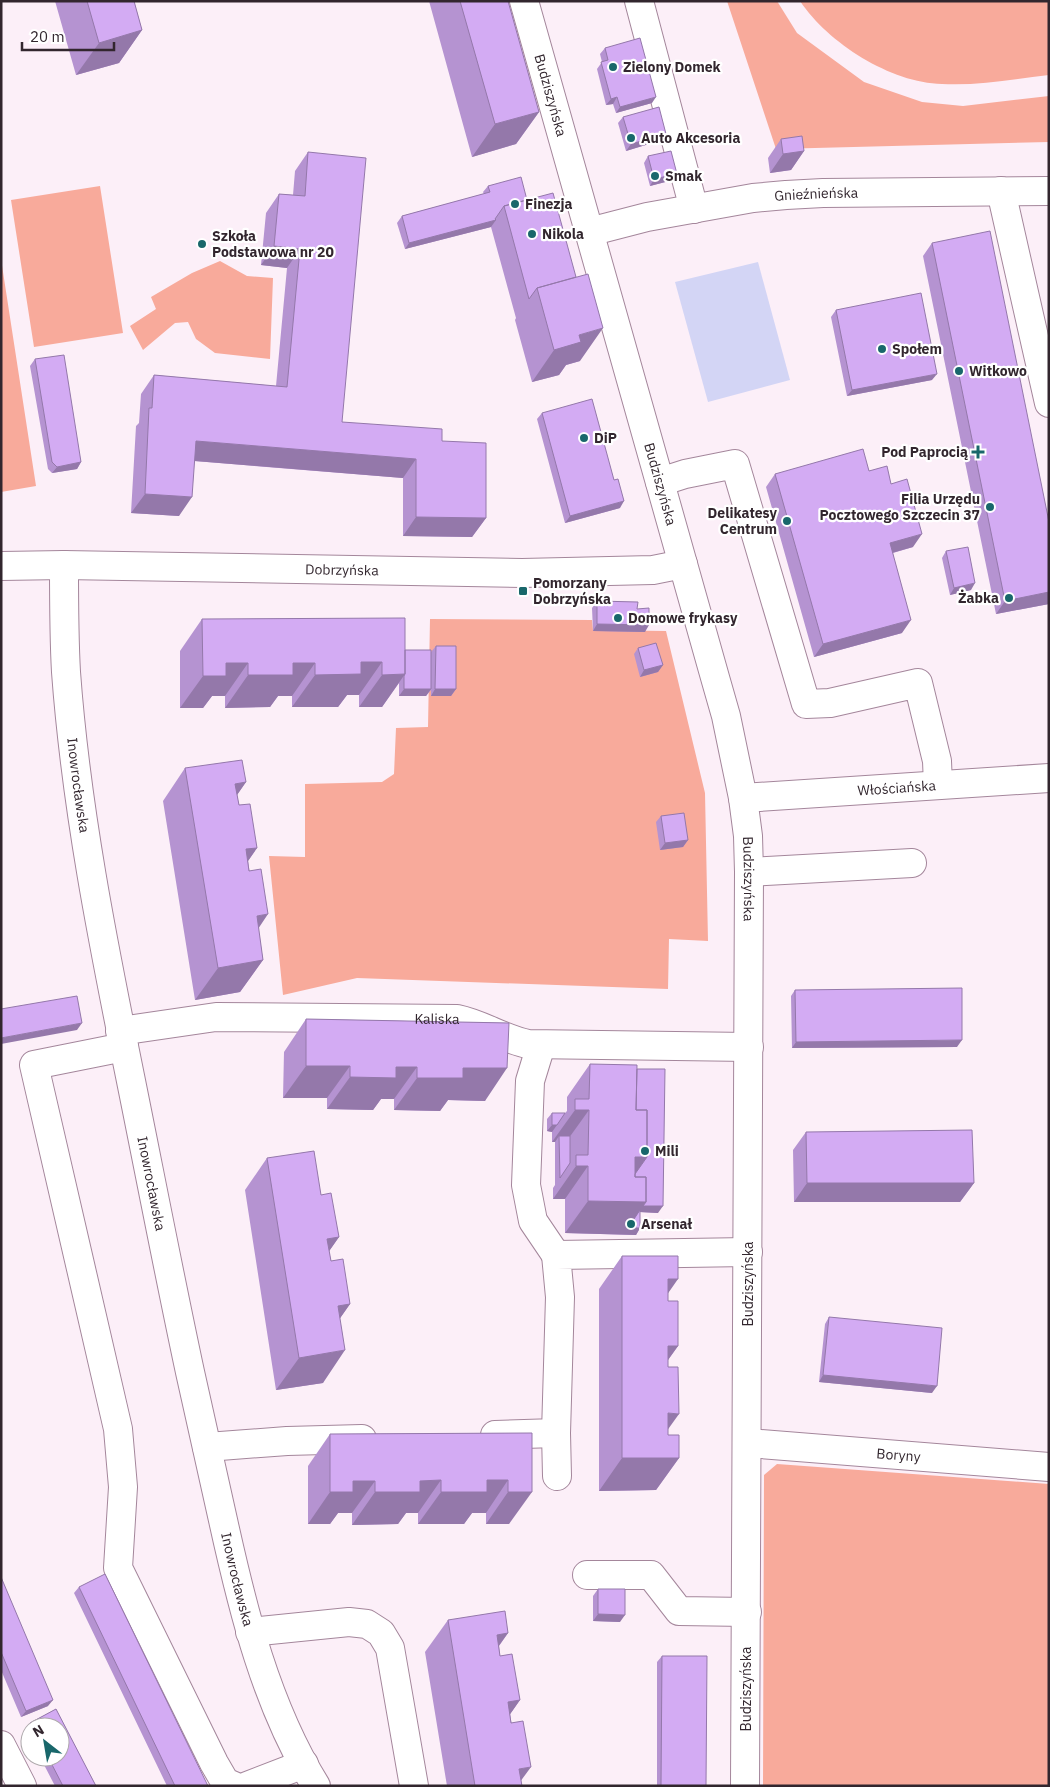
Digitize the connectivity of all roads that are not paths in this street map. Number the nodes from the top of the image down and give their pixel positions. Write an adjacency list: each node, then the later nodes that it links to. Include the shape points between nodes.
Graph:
1 (524, 1): 6 (street, Budziszyńska)
2 (639, 1): 5 (street)
3 (1001, 191): 4 (street, Gnieźnieńska); 5 (street, Gnieźnieńska, via 786,195); 7 (street)
4 (1049, 191)
5 (694, 209): 6 (street, Gnieźnieńska)
6 (589, 232): 8 (street, Budziszyńska)
7 (1049, 403)
8 (660, 482): 9 (street, Budziszyńska); 13 (street, via 735,464 806,704 830,703 918,683 937,761)
9 (683, 564): 10 (street, Dobrzyńska, via 653,570 522,574); 14 (street, Budziszyńska, via 726,716)
10 (64, 565): 11 (street, Dobrzyńska); 17 (street, Inowrocławska, via 66,671 73,742)
11 (1, 566)
12 (1049, 778): 13 (street, Włościańska)
13 (938, 785): 14 (street, Włościańska)
14 (743, 798): 16 (street, Budziszyńska)
15 (912, 863): 16 (street)
16 (749, 872): 19 (street, Budziszyńska)
17 (122, 1039): 18 (street, Kaliska, via 216,1017 457,1019 516,1042); 26 (street, Inowrocławska); 35 (street, Kaliska, via 34,1065 118,1429 122,1487 118,1568 214,1763 225,1782)
18 (541, 1045): 19 (street, Kaliska); 21 (street, via 530,1080 526,1185 533,1221)
19 (750, 1047): 20 (street, Budziszyńska)
20 (748, 1252): 21 (street); 25 (street, Budziszyńska)
21 (556, 1255): 22 (street, via 560,1297)
22 (556, 1433): 23 (street); 28 (street)
23 (466, 1436)
24 (382, 1439): 26 (street)
25 (748, 1444): 27 (street, Boryny); 30 (street, Budziszyńska)
26 (207, 1447): 31 (street, Inowrocławska)
27 (1049, 1467)
28 (557, 1476)
29 (587, 1574): 30 (street, via 651,1575 679,1611)
30 (747, 1612): 38 (street, Budziszyńska)
31 (250, 1632): 33 (street, Inowrocławska, via 279,1712); 37 (street, via 349,1622 367,1624 381,1633 390,1648)
32 (1, 1746): 34 (street)
33 (310, 1775): 36 (street)
34 (22, 1786)
35 (234, 1786)
36 (247, 1786)
37 (414, 1786)
38 (745, 1786)

